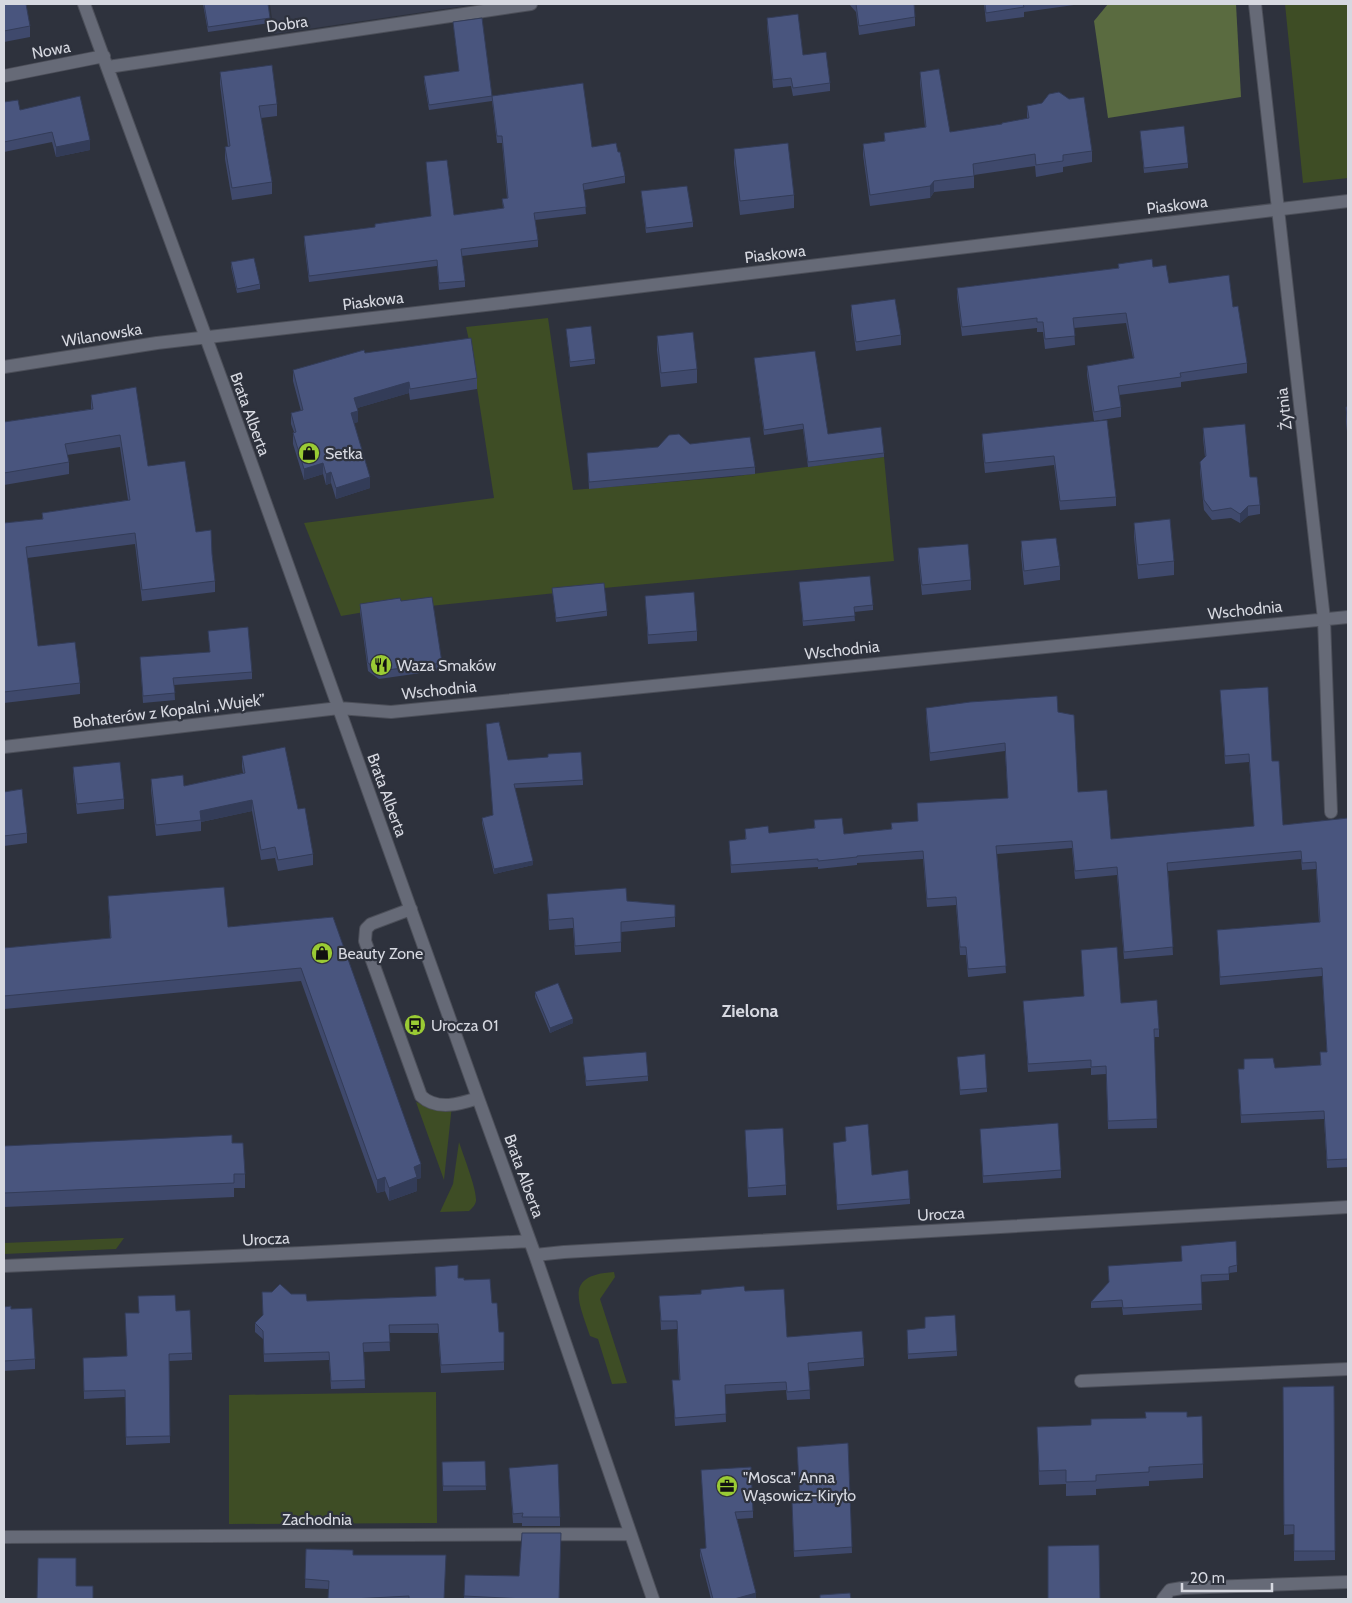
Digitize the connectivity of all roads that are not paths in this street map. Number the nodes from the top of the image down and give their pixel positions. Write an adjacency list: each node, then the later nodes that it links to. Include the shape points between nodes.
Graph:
1 (84, 4): 4 (street, Brata Alberta)
2 (531, 4): 4 (street, Dobra)
3 (1256, 4): 7 (street, Żytnia)
4 (106, 62): 5 (street, Nowa); 8 (street, Brata Alberta)
5 (4, 76)
6 (1348, 200): 7 (street, Piaskowa)
7 (1278, 208): 8 (street, Piaskowa); 11 (street, Żytnia)
8 (205, 337): 9 (street, Wilanowska); 12 (street, Brata Alberta)
9 (4, 367)
10 (1348, 617): 11 (street, Wschodnia)
11 (1324, 619): 12 (street, Wschodnia, via 401,711); 14 (street, Żytnia)
12 (339, 708): 13 (street, Bohaterów z Kopalni „Wujek”); 15 (street, Brata Alberta)
13 (4, 747)
14 (1332, 812)
15 (411, 909): 16 (street, Brata Alberta); 16 (street, via 371,924 366,929 366,941 421,1096 450,1106)
16 (478, 1098): 18 (street, Brata Alberta)
17 (1348, 1207): 19 (street, Urocza)
18 (530, 1240): 19 (street, Brata Alberta); 20 (street, Urocza)
19 (535, 1255): 23 (street, Brata Alberta)
20 (4, 1266)
21 (1348, 1369): 22 (street)
22 (1081, 1381)
23 (630, 1534): 24 (street, Zachodnia); 26 (street, Brata Alberta)
24 (4, 1537)
25 (1348, 1582): 27 (street, via 1182,1588 1170,1590)
26 (653, 1599)
27 (1163, 1599)

